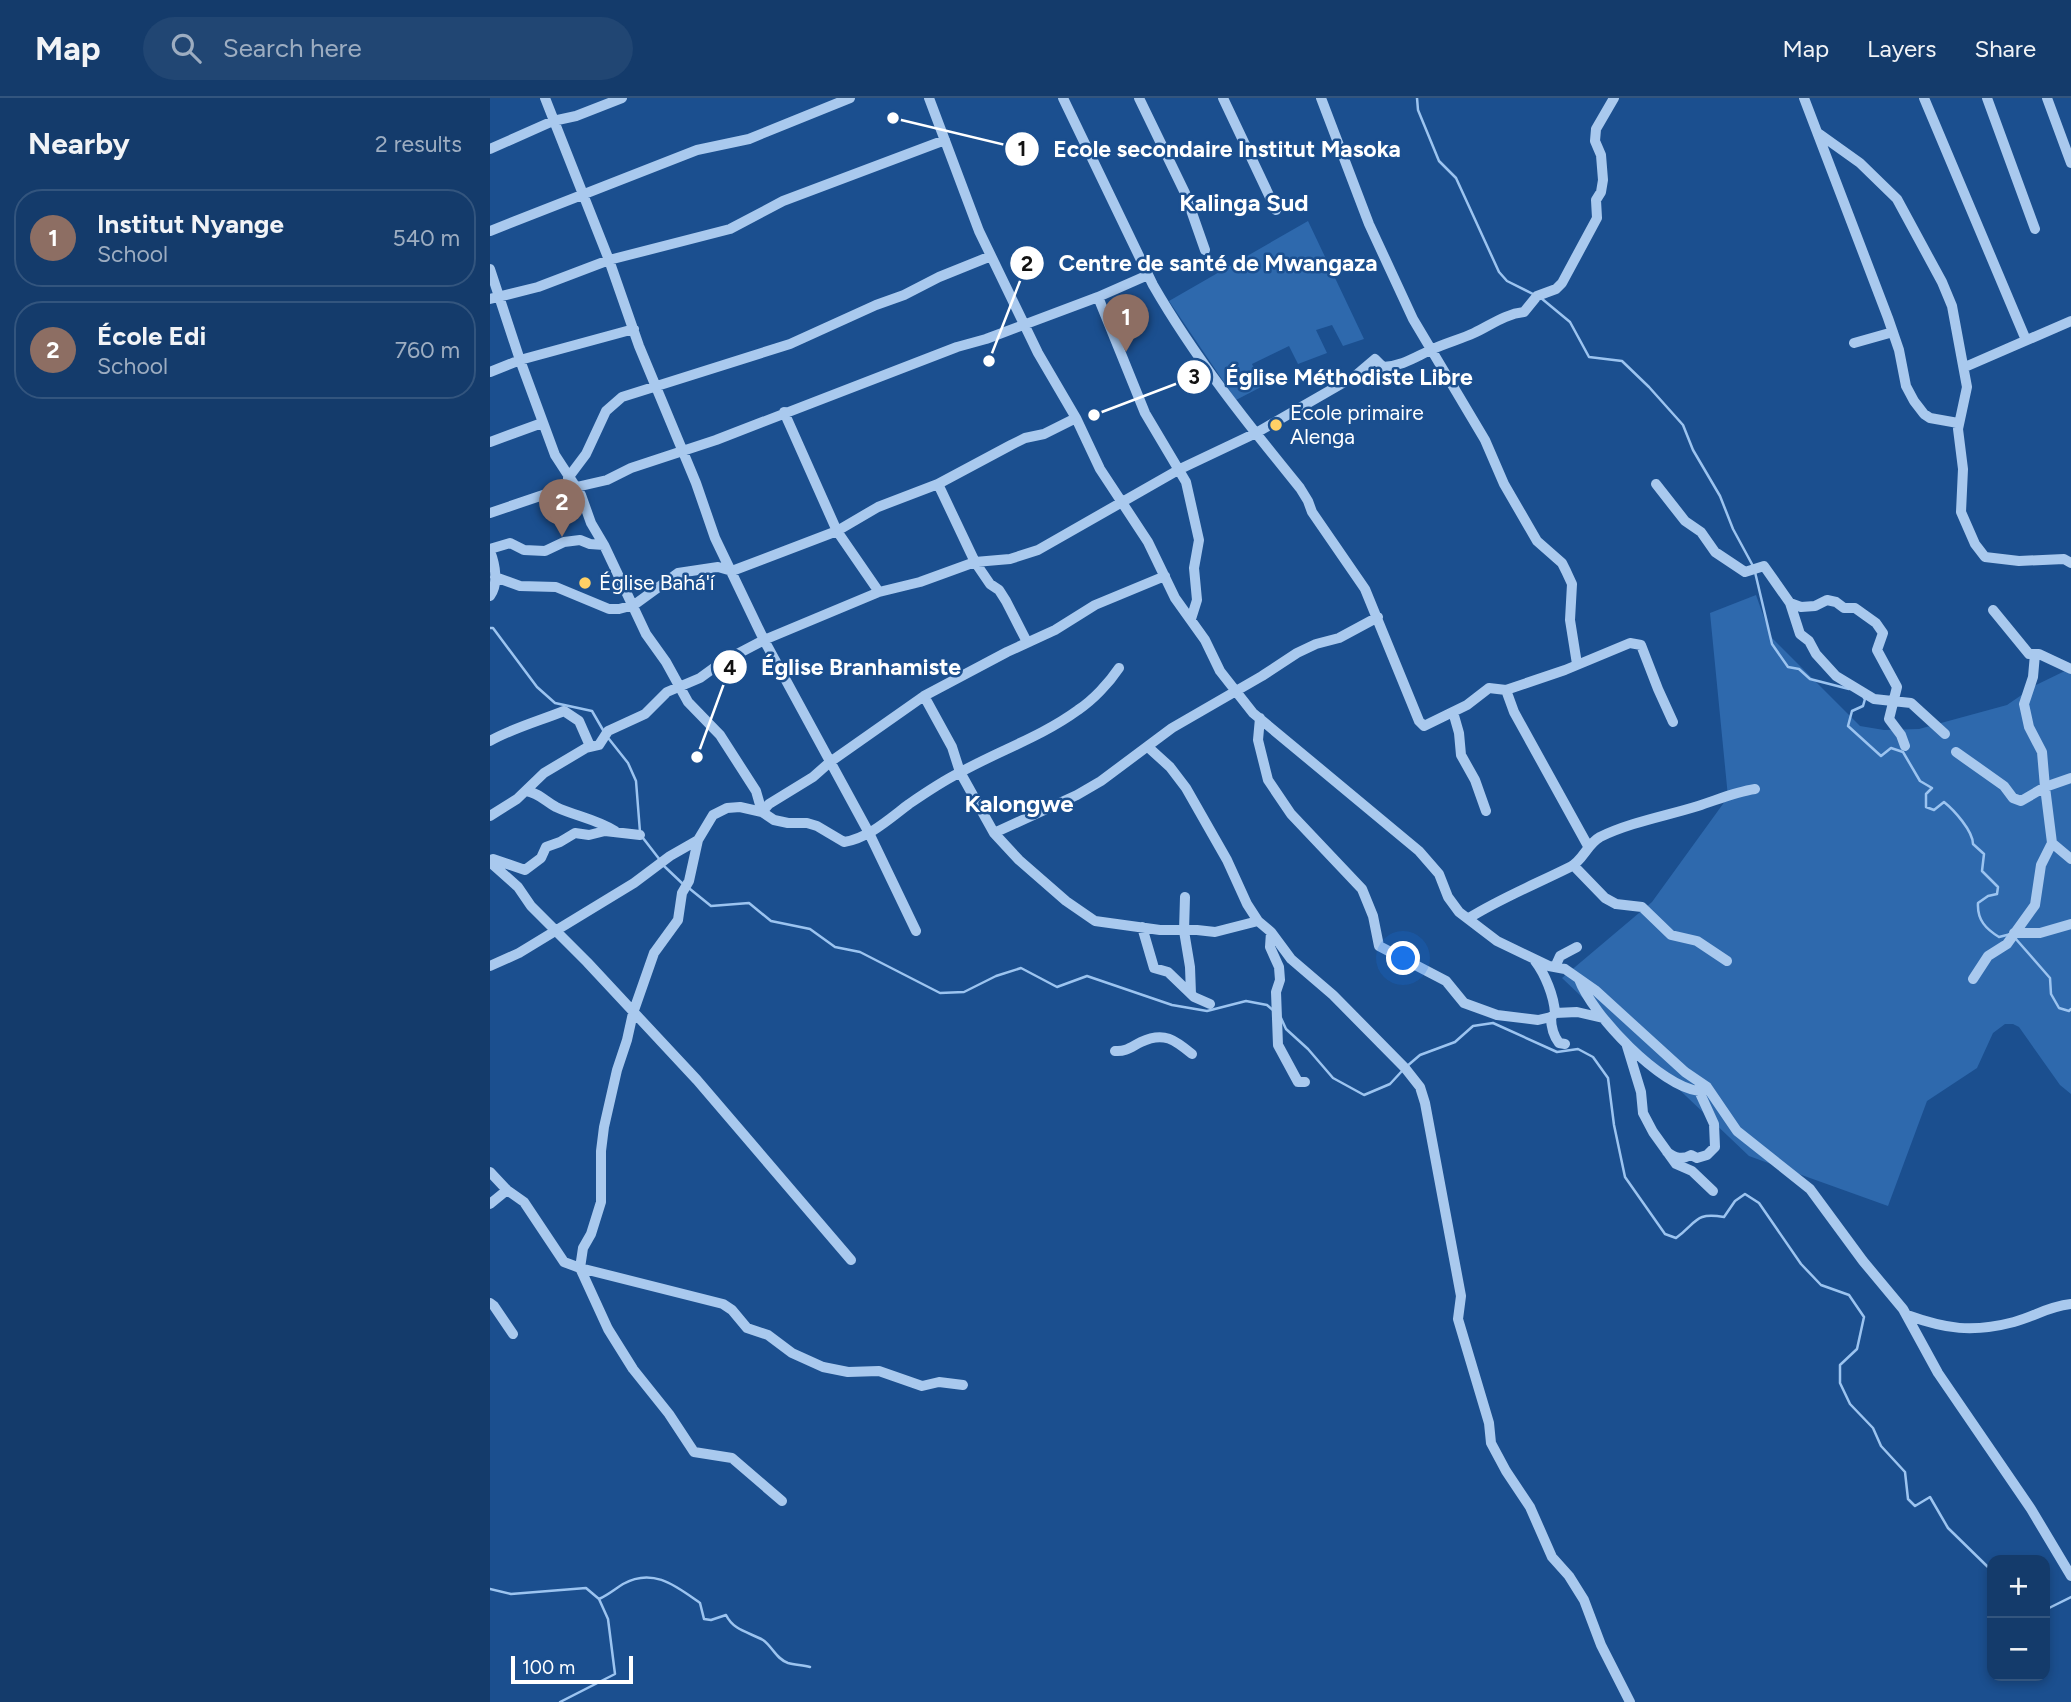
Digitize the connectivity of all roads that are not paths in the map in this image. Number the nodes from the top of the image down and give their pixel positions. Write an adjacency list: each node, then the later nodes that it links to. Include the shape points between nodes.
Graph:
1 (545, 98): 14 (street)
2 (622, 98): 14 (street)
3 (850, 98): 19 (street, via 773,130 697,150)
4 (929, 98): 16 (street)
5 (1063, 98): 27 (street)
6 (1139, 98): 23 (street, via 1185,194)
7 (1223, 98): 20 (street)
8 (1321, 98): 36 (street, via 1381,252)
9 (1614, 98): 36 (street, via 1596,129 1603,180 1596,200 1597,218 1562,283 1537,296 1524,312)
10 (1804, 98): 15 (street)
11 (1924, 98): 34 (street)
12 (1987, 98): 21 (street)
13 (2047, 98): 18 (street)
14 (553, 121): 17 (street); 19 (street)
15 (1818, 133): 33 (street); 38 (street, via 1860,163 1900,204 1952,306)
16 (945, 140): 24 (street); 25 (street, via 783,201 730,229)
17 (490, 149)
18 (2071, 163)
19 (584, 195): 22 (street); 25 (street)
20 (1276, 209)
21 (2035, 229)
22 (490, 231)
23 (1205, 250)
24 (991, 256): 31 (street); 40 (street, via 790,344)
25 (609, 260): 28 (street); 32 (street)
26 (490, 269): 28 (street)
27 (1148, 275): 29 (street); 45 (street, via 1207,372)
28 (494, 298): 37 (street)
29 (1098, 298): 31 (street); 48 (street, via 1145,413)
30 (2071, 321): 34 (street)
31 (1023, 324): 41 (street); 42 (street)
32 (634, 329): 37 (street); 40 (street)
33 (1893, 332): 35 (street); 44 (street, via 1906,386 1919,407 1930,418)
34 (2026, 340): 38 (street)
35 (1854, 343)
36 (1433, 349): 45 (street, via 1395,366 1383,367 1375,359 1355,376); 72 (street, via 1537,541 1562,563 1572,584 1570,620)
37 (520, 360): 39 (street); 43 (street)
38 (1965, 367): 44 (street, via 1965,403)
39 (490, 372)
40 (655, 385): 47 (street); 49 (street, via 621,397 606,411)
41 (785, 412): 47 (street); 54 (street)
42 (1076, 418): 50 (street, via 1025,438); 52 (street)
43 (542, 423): 46 (street); 49 (street)
44 (1958, 423): 58 (street, via 1961,512 1985,557 2064,559)
45 (1256, 433): 48 (street); 67 (street, via 1308,501)
46 (490, 442)
47 (683, 451): 49 (street, via 589,486); 59 (street)
48 (1180, 469): 52 (street); 68 (street, via 1199,540 1197,600)
49 (571, 482): 53 (street); 55 (street)
50 (938, 484): 54 (street, via 878,507); 57 (street)
51 (1656, 484): 64 (street, via 1715,552 1745,572 1764,566)
52 (1120, 502): 57 (street, via 1023,557); 60 (street)
53 (490, 513)
54 (837, 531): 59 (street); 62 (street)
55 (604, 545): 56 (street, via 580,540 545,551 524,550 510,543); 65 (street)
56 (490, 550): 61 (street)
57 (975, 562): 62 (street, via 920,583); 70 (street, via 999,590)
58 (2071, 563)
59 (732, 571): 65 (street, via 718,567 678,573); 69 (street)
60 (1165, 576): 68 (street); 70 (street, via 1095,605)
61 (495, 577): 63 (street); 65 (street, via 520,586 556,586 609,609)
62 (879, 592): 69 (street)
63 (490, 596)
64 (1790, 603): 79 (street, via 1800,634 1836,676 1874,699); 79 (street, via 1801,607 1836,602 1855,608 1876,623 1883,633 1877,650 1897,687)
65 (634, 605): 75 (street, via 646,634)
66 (1993, 610): 71 (street, via 2029,654)
67 (1378, 617): 77 (street, via 1339,638 1310,646); 80 (street, via 1419,722 1429,725)
68 (1191, 619): 77 (street)
69 (764, 640): 75 (street); 89 (street)
70 (1027, 642): 78 (street)
71 (2035, 654): 74 (street); 92 (street, via 2024,704 2042,752)
72 (1577, 664): 76 (street); 82 (street, via 1630,643 1641,645)
73 (1119, 668): 90 (street, via 1078,710)
74 (2071, 669)
75 (680, 688): 85 (street, via 667,692 648,713 608,731 599,745); 96 (street, via 720,735 756,790)
76 (1506, 690): 80 (street, via 1489,688); 104 (street)
77 (1235, 692): 81 (street); 87 (street)
78 (924, 696): 89 (street); 90 (street)
79 (1895, 701): 83 (street, via 1911,703); 86 (street, via 1889,719)
80 (1453, 712): 95 (street, via 1462,758)
81 (1259, 718): 109 (street, via 1411,843 1439,874 1454,906); 128 (street, via 1258,740 1268,780 1291,814 1362,889 1379,946 1446,981 1464,1003 1497,1015 1538,1020)
82 (1674, 722)
83 (1945, 734)
84 (490, 741): 85 (street, via 510,729 564,711 579,721)
85 (590, 746): 94 (street, via 544,773)
86 (1905, 746)
87 (1148, 747): 99 (street, via 1077,796); 110 (street, via 1185,788)
88 (1956, 752): 92 (street, via 2021,801)
89 (830, 762): 96 (street); 98 (street)
90 (960, 772): 98 (street); 99 (street)
91 (2071, 778): 92 (street)
92 (2045, 787): 103 (street)
93 (1755, 789): 104 (street, via 1661,815)
94 (526, 791): 97 (street); 100 (street)
95 (1486, 811)
96 (762, 812): 98 (street, via 774,820 817,825 844,842); 102 (street, via 727,807 713,815)
97 (490, 816)
98 (869, 833): 114 (street)
99 (994, 833): 112 (street, via 1019,860 1095,922)
100 (619, 834): 101 (street); 106 (street, via 575,833 546,847 541,858 525,870)
101 (640, 835)
102 (698, 840): 113 (street); 127 (street, via 678,920 654,953)
103 (2052, 842): 105 (street); 117 (street, via 2041,865 2035,905)
104 (1588, 846): 107 (street)
105 (2071, 859)
106 (490, 860): 113 (street)
107 (1574, 866): 109 (street); 120 (street, via 1605,898 1642,907 1671,935 1697,942)
108 (1185, 897): 115 (street)
109 (1469, 918): 119 (street, via 1497,942)
110 (1258, 921): 115 (street, via 1215,932); 116 (street)
111 (2071, 924): 117 (street, via 2039,933)
112 (1142, 927): 115 (street); 125 (street, via 1154,968 1168,972)
113 (554, 931): 121 (street); 127 (street)
114 (916, 931)
115 (1184, 931): 125 (street)
116 (1271, 932): 135 (street, via 1270,947 1280,980 1276,992 1278,1045 1298,1082); 153 (street, via 1291,959 1405,1068 1422,1093 1459,1284 1458,1319 1492,1443 1531,1507 1552,1557 1584,1600)
117 (2014, 933): 124 (street)
118 (1577, 947): 122 (street, via 1560,956)
119 (1534, 959): 122 (street); 128 (street, via 1554,1001)
120 (1727, 961)
121 (490, 966)
122 (1555, 967): 123 (street)
123 (1580, 979): 129 (street, via 1592,1005); 134 (street)
124 (1973, 979)
125 (1191, 994): 126 (street)
126 (1210, 1004)
127 (633, 1013): 144 (street, via 735,1122); 145 (street, via 604,1127 601,1202)
128 (1553, 1015): 129 (street, via 1577,1012); 131 (street, via 1555,1037)
129 (1605, 1019): 130 (street)
130 (1624, 1041): 136 (street, via 1655,1070 1682,1087); 138 (street, via 1642,1092 1643,1113)
131 (1565, 1044)
132 (1115, 1051): 133 (street, via 1161,1036 1182,1043)
133 (1192, 1054)
134 (1685, 1072): 136 (street); 137 (street, via 1715,1095)
135 (1305, 1082)
136 (1699, 1091): 137 (street); 138 (street, via 1714,1124 1714,1147 1697,1158 1674,1157)
137 (1728, 1119): 148 (street, via 1810,1189)
138 (1667, 1152): 142 (street)
139 (490, 1172): 141 (street)
140 (490, 1190): 143 (street)
141 (507, 1190): 143 (street); 145 (street, via 524,1202 564,1262)
142 (1713, 1191)
143 (491, 1203)
144 (851, 1260)
145 (580, 1268): 150 (street, via 726,1305 747,1328 823,1367 879,1371 922,1386 939,1382); 151 (street, via 608,1329 694,1452 732,1458)
146 (490, 1303): 149 (street)
147 (2071, 1304): 148 (street, via 2014,1322 1968,1329 1940,1327)
148 (1907, 1315): 152 (street, via 1938,1373)
149 (513, 1334)
150 (963, 1385)
151 (782, 1501)
152 (2071, 1576)
153 (1630, 1702)

